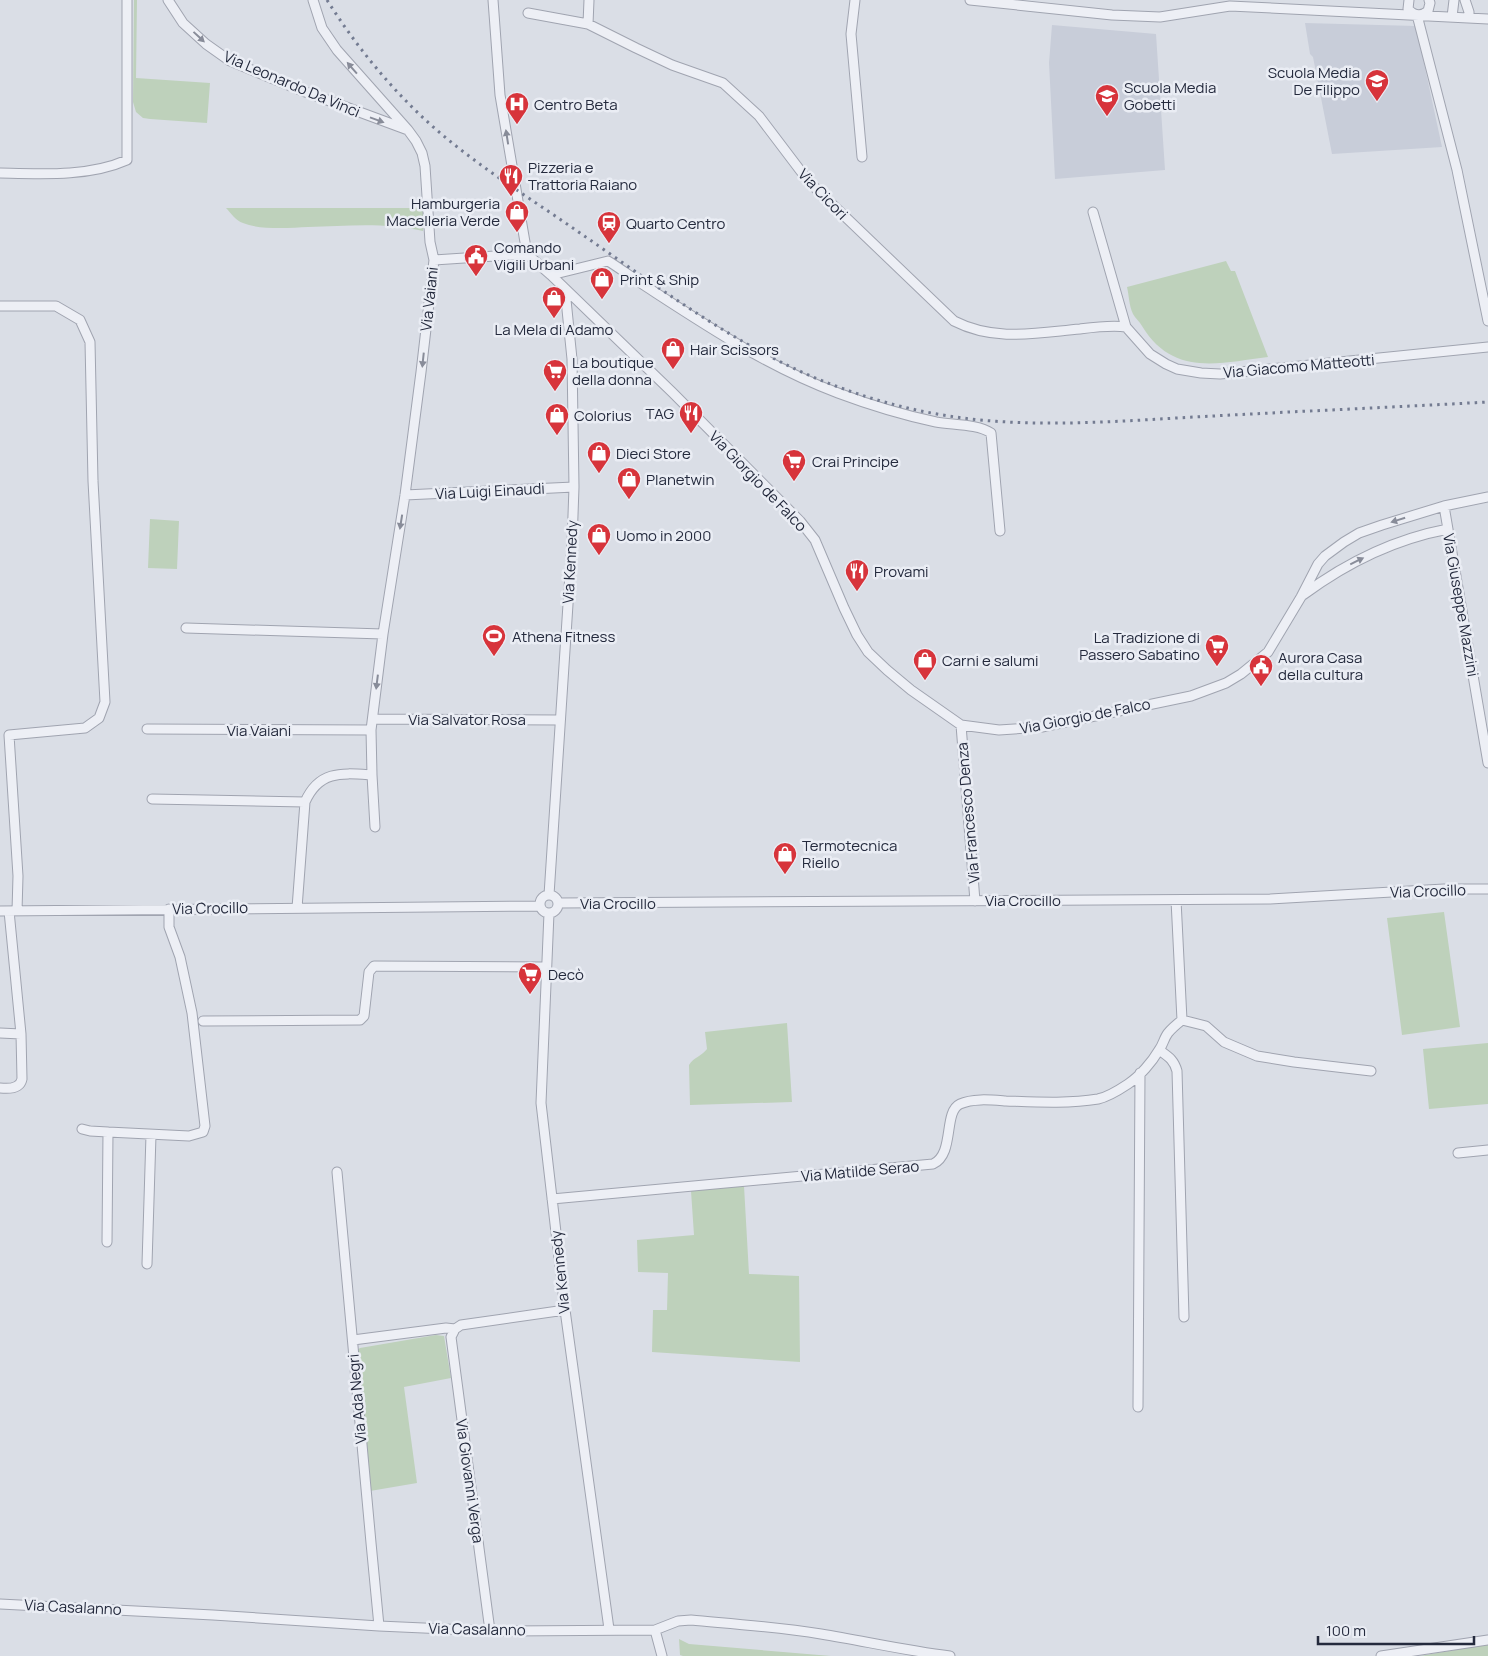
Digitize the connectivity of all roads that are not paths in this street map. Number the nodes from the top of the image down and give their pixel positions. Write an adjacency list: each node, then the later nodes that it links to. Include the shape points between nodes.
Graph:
1 (127, 0): 23 (street, via 127,160 111,167 54,174)
2 (168, 0): 21 (street, Via Leonardo Da Vinci, one-way to 21, via 183,23 230,61 308,94)
3 (313, 0): 21 (street, Via Vaiani, one-way to 3, via 337,50 322,28)
4 (493, 0): 25 (street, one-way to 4, via 500,95)
5 (589, 0): 20 (street)
6 (855, 0): 22 (street, via 852,34)
7 (970, 0): 13 (street)
8 (1060, 0): 13 (street)
9 (1429, 0): 16 (street, via 1428,11)
10 (1454, 0): 17 (street)
11 (1465, 0): 18 (street)
12 (1408, 2): 15 (street); 16 (street, via 1411,12)
13 (1059, 10): 15 (street, via 1160,16 1230,6)
14 (528, 13): 20 (street, Via Cicori)
15 (1397, 14): 16 (street)
16 (1417, 16): 17 (street); 30 (street, via 1457,170)
17 (1452, 17): 18 (street)
18 (1469, 18): 19 (street)
19 (1488, 19)
20 (588, 24): 31 (street, Via Cicori, via 672,65 723,83 735,92 759,116 809,182 954,321 969,329 1005,335)
21 (408, 130): 26 (street, Via Vaiani, via 419,147 425,166)
22 (862, 157)
23 (0, 173)
24 (1093, 212): 31 (street)
25 (526, 254): 26 (street); 27 (street, Via Giorgio de Falco)
26 (434, 260): 34 (street, Via Vaiani, one-way to 34)
27 (551, 275): 28 (street, Via Giorgio de Falco); 38 (street, via 608,260 713,330 795,375 839,394 913,417 985,429 992,433)
28 (565, 290): 33 (street, Via Kennedy, via 572,359); 46 (street, Via Giorgio de Falco, via 800,521 815,540 844,608 868,652 912,690)
29 (0, 306): 49 (street, via 56,306 80,320 90,342 93,481 105,702 99,718 85,728)
30 (1488, 321)
31 (1126, 327): 32 (street, Via Giacomo Matteotti, via 1150,354 1177,369 1201,373 1230,373)
32 (1488, 347)
33 (574, 487): 34 (street, Via Luigi Einaudi); 45 (street, Via Kennedy)
34 (406, 495): 43 (street, Via Vaiani, one-way to 43)
35 (1488, 497): 36 (street, Via Giorgio de Falco)
36 (1444, 506): 37 (street, Via Giuseppe Mazzini); 39 (street, Via Giorgio de Falco, one-way to 39, via 1358,533)
37 (1448, 529): 40 (street, Via Giorgio de Falco, one-way to 37, via 1402,541); 50 (street, Via Giuseppe Mazzini)
38 (1000, 531)
39 (1318, 564): 40 (street, via 1322,572); 41 (street, Via Giorgio de Falco)
40 (1330, 576): 41 (street, Via Giorgio de Falco)
41 (1301, 597): 46 (street, Via Giorgio de Falco, via 1268,652 1226,683 1190,696 1042,727 999,730)
42 (186, 628): 43 (street)
43 (383, 634): 44 (street, Via Vaiani, one-way to 44)
44 (373, 719): 45 (street, Via Salvator Rosa); 48 (street, Via Vaiani)
45 (560, 720): 56 (street, Via Kennedy)
46 (961, 724): 58 (street, Via Francesco Denza)
47 (146, 729): 48 (street, Via Vaiani)
48 (371, 730): 51 (street, Via Vaiani)
49 (5, 735): 63 (street, via 18,876)
50 (1488, 763)
51 (372, 775): 53 (street, via 342,773 331,776 314,787); 54 (street, Via Vaiani)
52 (152, 799): 53 (street)
53 (305, 802): 61 (street)
54 (375, 827)
55 (1488, 889): 57 (street, Via Crocillo)
56 (549, 895): 59 (street); 60 (street, via 542,898)
57 (1176, 900): 58 (street, Via Crocillo); 66 (street)
58 (975, 901): 59 (street, Via Crocillo)
59 (558, 903): 64 (street, via 556,909)
60 (540, 906): 61 (street, Via Crocillo); 64 (street)
61 (297, 908): 62 (street, Via Crocillo)
62 (169, 909): 63 (street, Via Crocillo); 76 (street, via 169,927 180,957 192,1013 205,1126 203,1132 189,1136)
63 (9, 911): 69 (street)
64 (548, 913): 65 (street, Via Kennedy)
65 (545, 967): 67 (street, via 374,966 369,972 364,1016 360,1020); 80 (street, Via Kennedy, via 541,1103)
66 (1182, 1020): 70 (street, Via Matilde Serao, via 1167,1034); 71 (street, via 1206,1026 1224,1042 1257,1056)
67 (203, 1021)
68 (0, 1033): 69 (street)
69 (21, 1034): 73 (street, via 21,1084)
70 (1159, 1050): 72 (street, Via Matilde Serao); 84 (street, via 1175,1063 1176,1072)
71 (1371, 1071)
72 (1140, 1073): 80 (street, Via Matilde Serao, via 1131,1082 1099,1099 994,1100 960,1104 950,1120 944,1155 934,1164); 87 (street)
73 (0, 1088)
74 (82, 1129): 75 (street)
75 (108, 1132): 76 (street); 81 (street)
76 (151, 1135): 82 (street)
77 (1488, 1150): 78 (street)
78 (1458, 1154)
79 (337, 1172): 86 (street, Via Ada Negri)
80 (552, 1199): 83 (street, Via Kennedy)
81 (107, 1242)
82 (147, 1264)
83 (564, 1310): 85 (street, via 461,1325); 90 (street, Via Kennedy)
84 (1184, 1317)
85 (454, 1330): 86 (street, via 446,1328); 92 (street, Via Giovanni Verga, via 451,1337)
86 (353, 1340): 89 (street, Via Ada Negri)
87 (1138, 1407)
88 (0, 1604): 89 (street, Via Casalanno)
89 (378, 1626): 92 (street, Via Casalanno)
90 (609, 1629): 91 (street, Via Casalanno); 92 (street, Via Casalanno)
91 (654, 1630): 94 (street); 95 (street, Via Casalanno, via 691,1620 814,1633)
92 (490, 1631)
93 (1488, 1640): 96 (street)
94 (662, 1656)
95 (950, 1656)
96 (1381, 1656)

